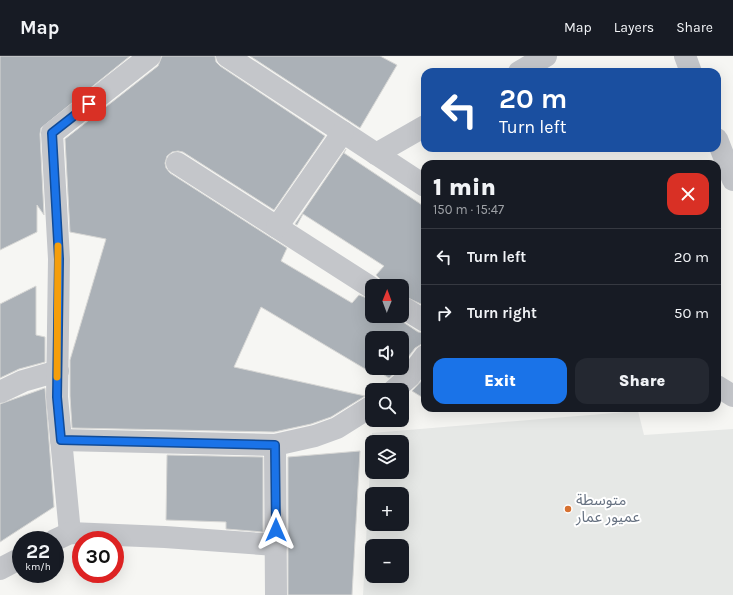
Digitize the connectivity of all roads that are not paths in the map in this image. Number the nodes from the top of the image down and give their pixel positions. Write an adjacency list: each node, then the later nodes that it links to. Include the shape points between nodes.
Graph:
1 (150, 56): 19 (street, via 52,133 59,259)
2 (228, 56): 8 (street)
3 (546, 56): 5 (street)
4 (685, 56): 6 (street)
5 (526, 68)
6 (690, 68)
7 (421, 128): 10 (street)
8 (343, 132): 10 (street); 14 (street)
9 (721, 149): 12 (street)
10 (376, 154): 13 (street)
11 (177, 163): 14 (street)
12 (733, 180)
13 (421, 183)
14 (277, 227): 15 (street)
15 (365, 284)
16 (409, 311): 17 (street)
17 (421, 319)
18 (421, 361): 20 (street)
19 (58, 371): 22 (street, via 23,381); 25 (street, via 57,397)
20 (402, 383)
21 (721, 388): 23 (street)
22 (0, 392)
23 (733, 396)
24 (365, 410): 26 (street, via 337,428)
25 (61, 440): 26 (street); 27 (street)
26 (275, 445): 29 (street)
27 (62, 531)
28 (64, 536): 29 (street)
29 (276, 545): 32 (street)
30 (12, 563): 31 (street)
31 (0, 569)
32 (276, 595)

